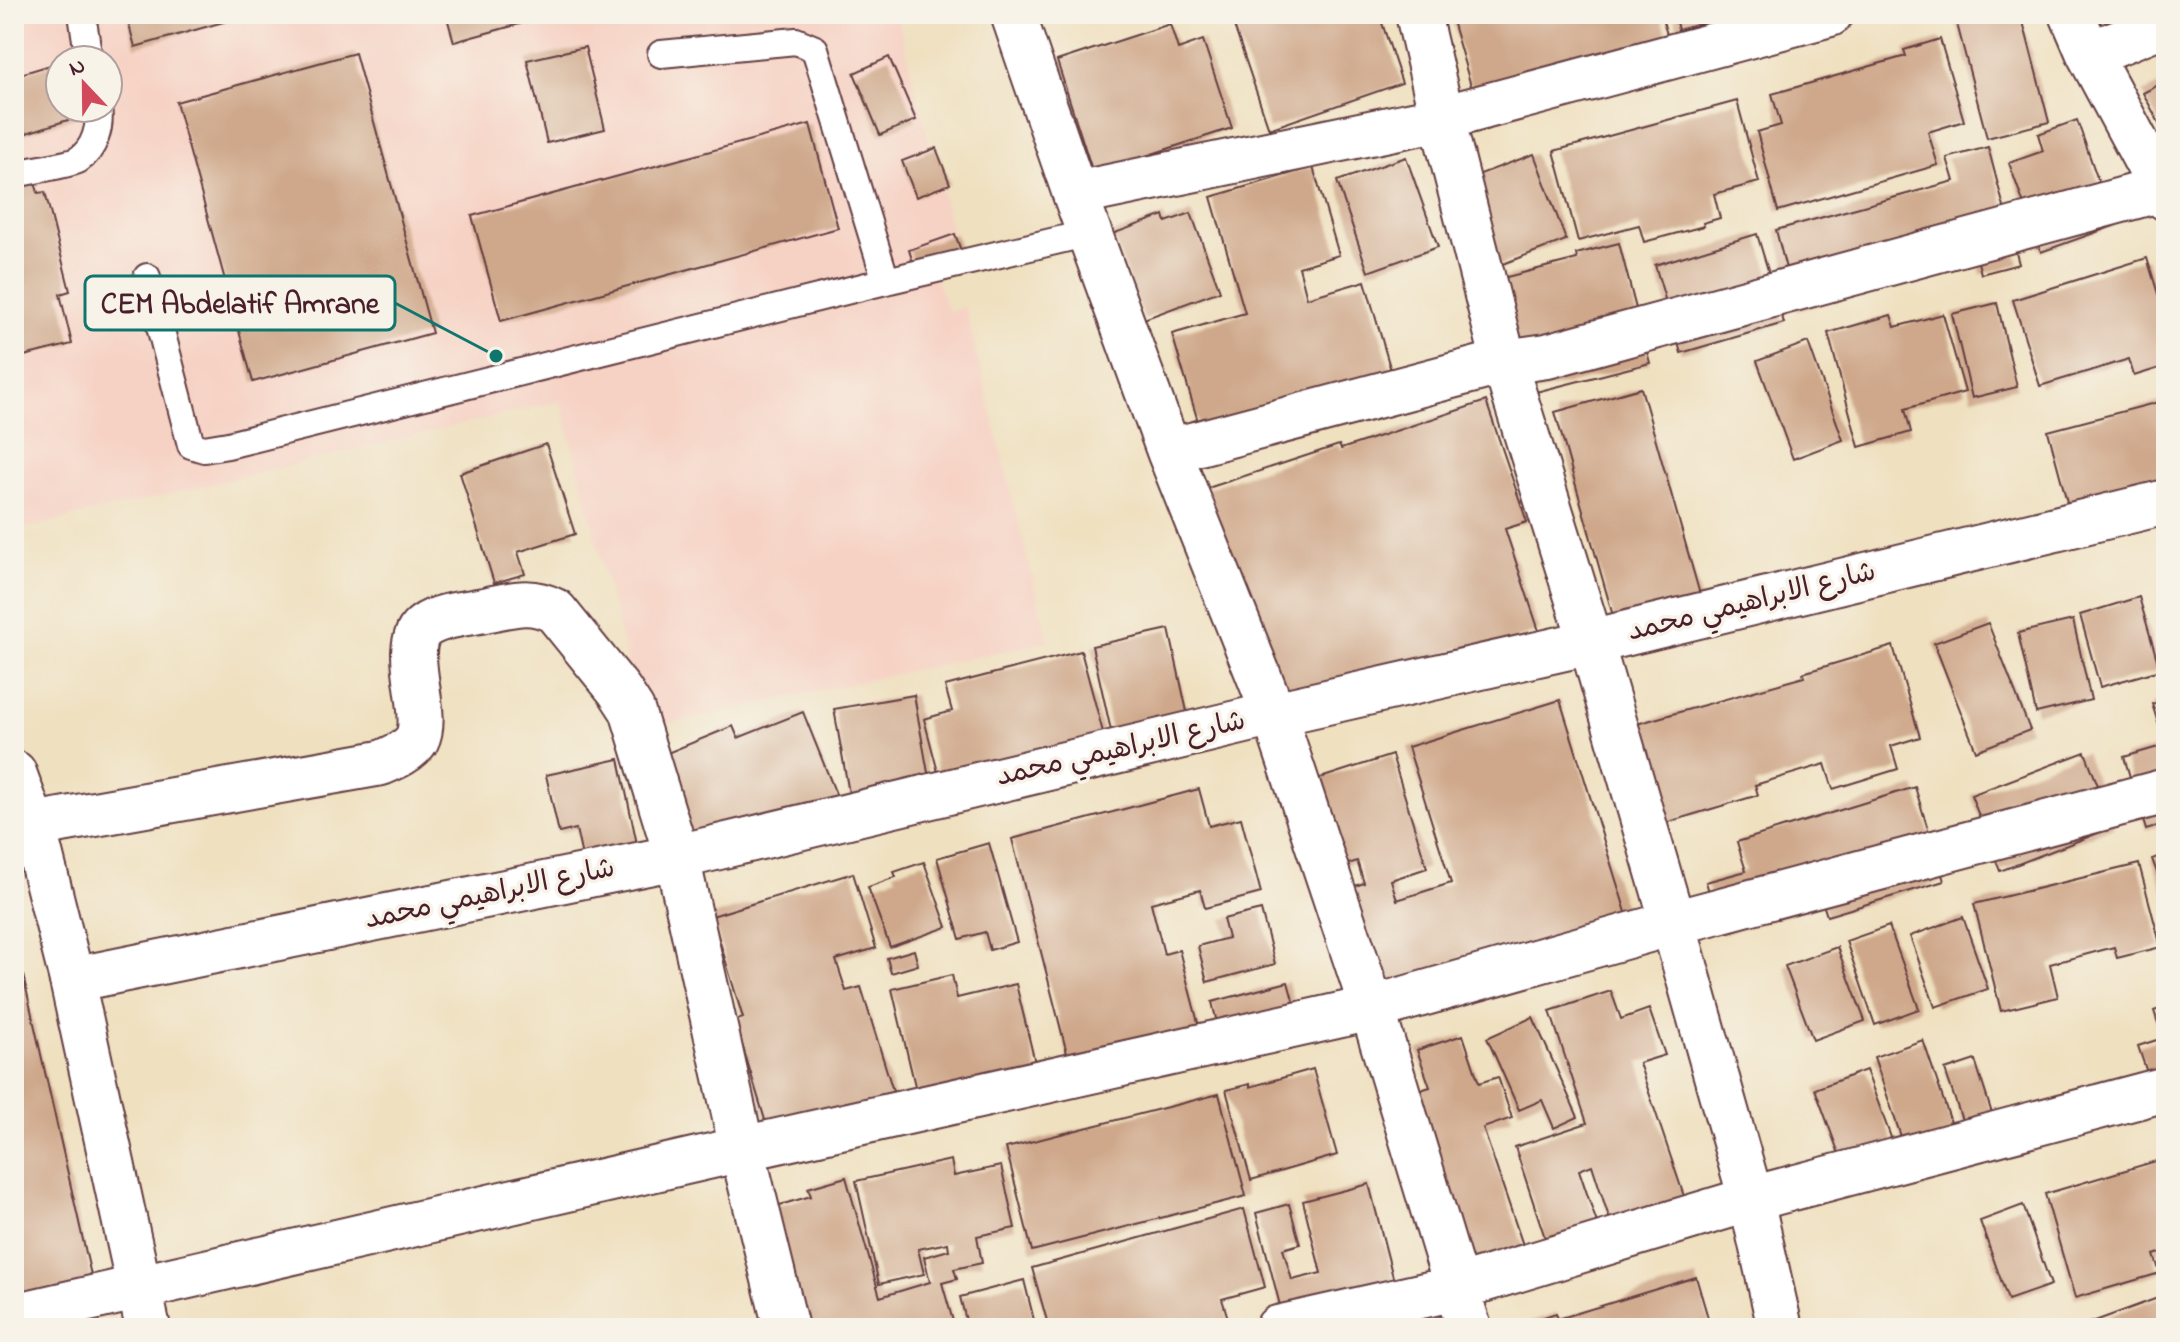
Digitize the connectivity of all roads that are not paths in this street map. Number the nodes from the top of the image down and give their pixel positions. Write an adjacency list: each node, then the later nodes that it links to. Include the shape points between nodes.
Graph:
1 (82, 14): 7 (lane)
2 (1013, 14): 14 (street)
3 (1418, 14): 10 (street)
4 (1830, 14): 10 (street)
5 (2072, 14): 9 (street)
6 (2166, 23): 9 (street)
7 (87, 44)
8 (661, 54): 16 (lane, via 796,41 815,49)
9 (2089, 54): 13 (street)
10 (1442, 118): 14 (street); 17 (street)
11 (99, 124): 12 (lane, via 93,144 77,160)
12 (14, 174)
13 (2164, 193): 17 (street, via 1547,356)
14 (1082, 214): 16 (lane); 18 (street)
15 (147, 277): 16 (lane, via 191,445 204,449)
16 (886, 281)
17 (1504, 362): 18 (street); 20 (street)
18 (1169, 451): 21 (street)
19 (2166, 502): 20 (street, شارع الابراهيمي محمد)
20 (1591, 642): 21 (street, شارع الابراهيمي محمد); 26 (street)
21 (1274, 714): 25 (street, شارع الابراهيمي محمد); 28 (street)
22 (14, 773): 24 (street)
23 (2166, 791): 26 (street)
24 (33, 825): 25 (street, via 381,763 401,754 417,739 420,722 414,646 418,633 442,619 525,602 555,611 632,710); 27 (street)
25 (677, 857): 27 (street, شارع الابراهيمي محمد); 30 (street)
26 (1673, 923): 28 (street); 31 (street)
27 (72, 980): 32 (street)
28 (1372, 1008): 30 (street); 33 (street)
29 (2166, 1089): 31 (street)
30 (742, 1149): 32 (street); 35 (street)
31 (1751, 1199): 33 (street); 37 (street)
32 (144, 1308): 34 (street)
33 (1462, 1308): 36 (street)
34 (14, 1316)
35 (786, 1328)
36 (1278, 1328)
37 (1780, 1328)

